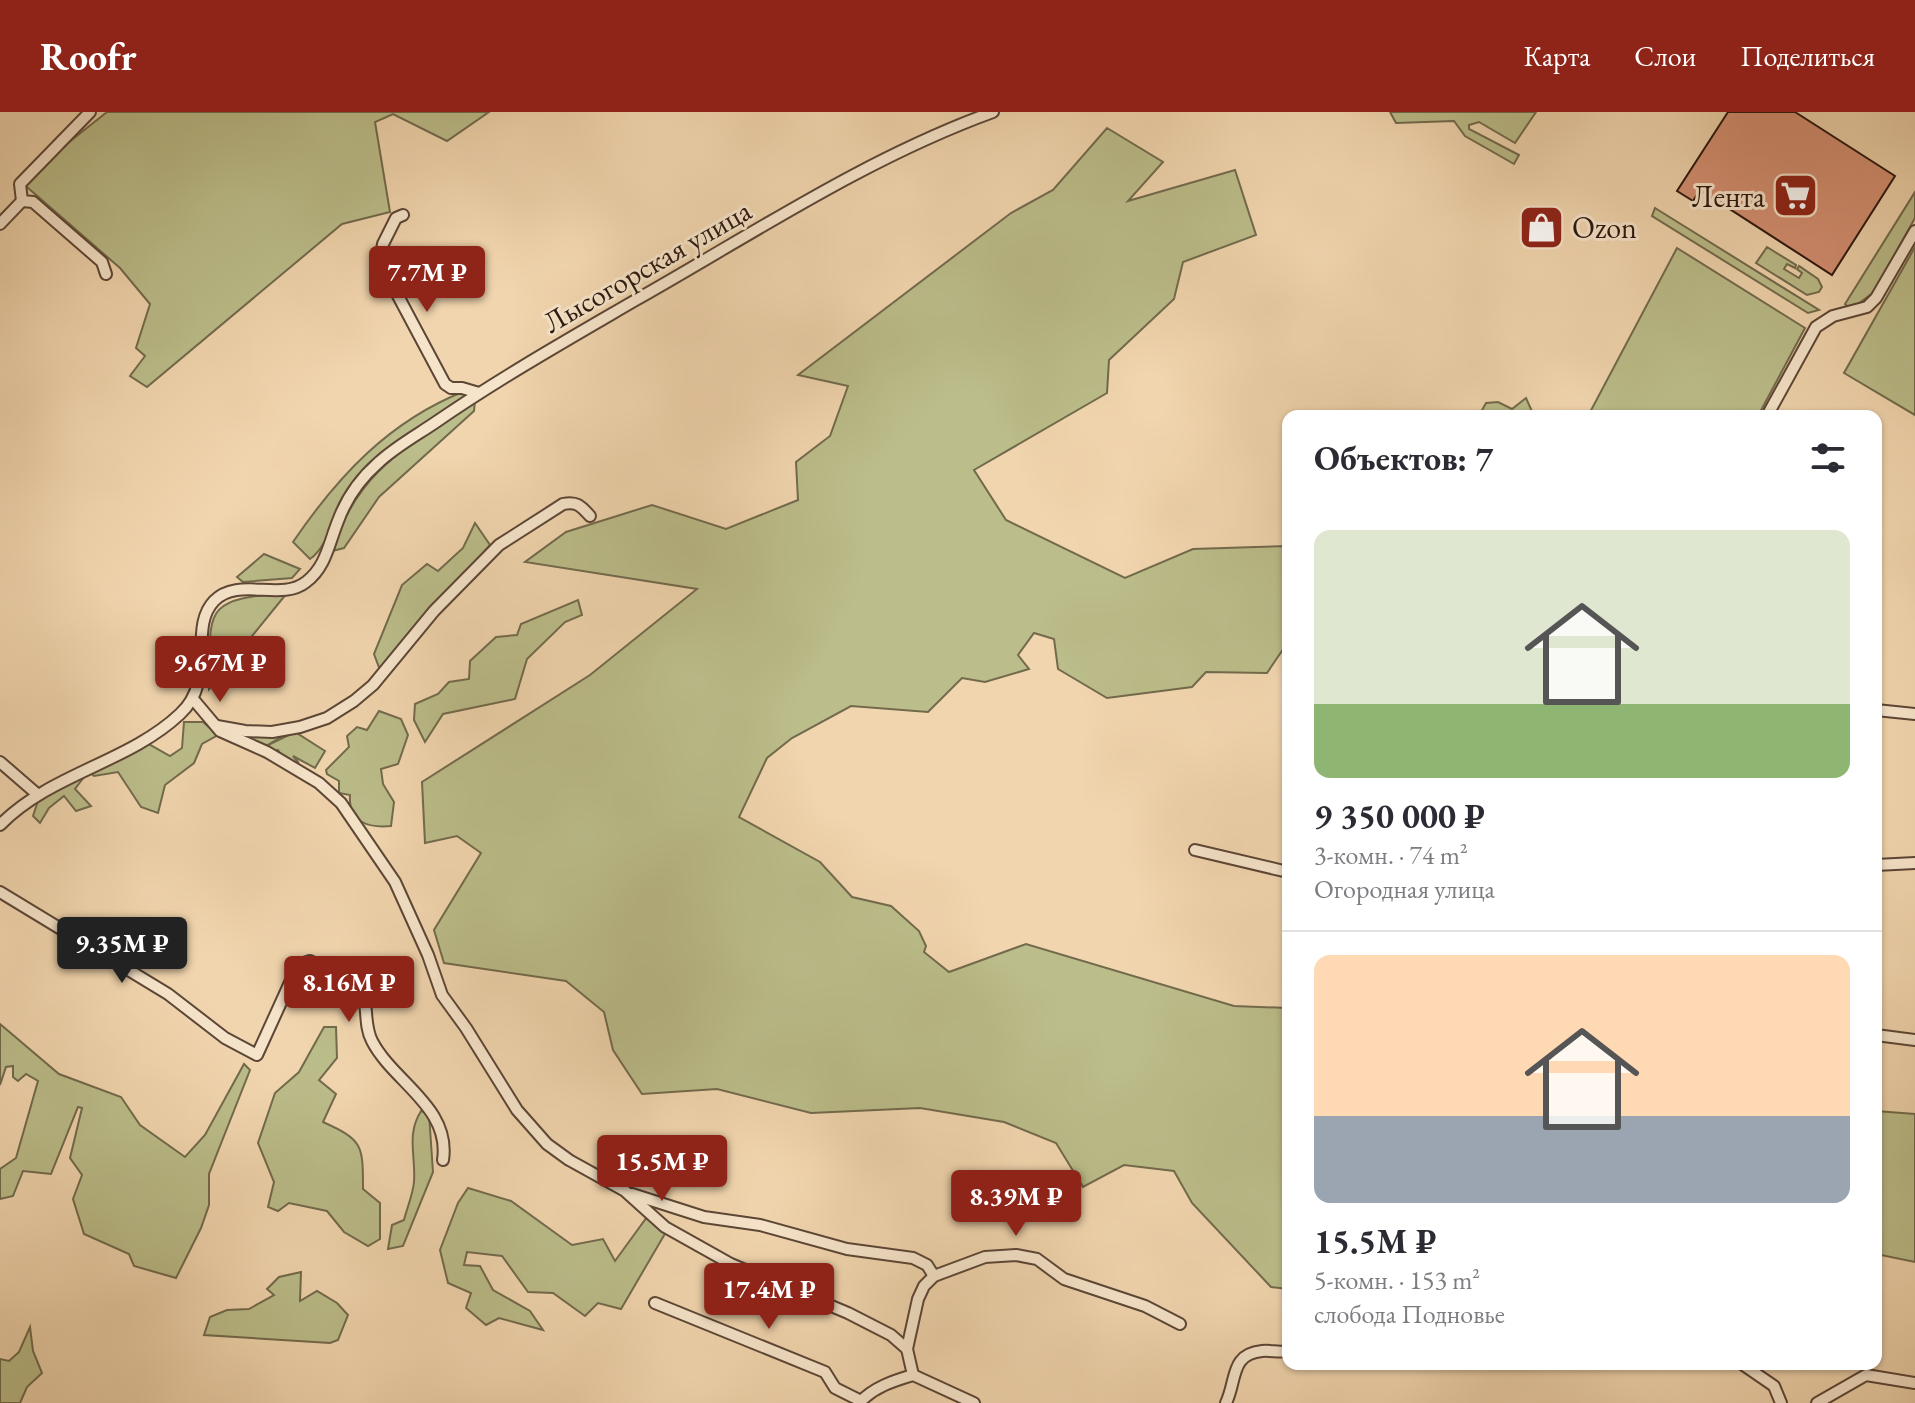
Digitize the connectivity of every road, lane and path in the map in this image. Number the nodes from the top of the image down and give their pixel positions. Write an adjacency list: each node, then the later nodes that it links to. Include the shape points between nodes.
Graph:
1 (90, 112): 3 (street, via 20,184)
2 (993, 112): 8 (street, Лысогорская улица, via 848,179)
3 (22, 201): 5 (street); 7 (street, via 33,202 102,262)
4 (403, 215): 8 (street, via 396,218 383,244 380,262 445,384)
5 (0, 224)
6 (1915, 231): 9 (street, via 1876,298 1816,327)
7 (106, 274)
8 (479, 393): 11 (street, Лысогорская улица, via 378,462 354,489 327,555 303,585 229,592 215,599 204,618 201,673)
9 (1770, 410)
10 (590, 516): 14 (street, via 581,505 563,504 499,545 434,611 373,685 327,718 272,732)
11 (193, 699): 14 (street); 16 (street, via 155,734)
12 (1882, 711): 13 (street)
13 (1915, 714)
14 (222, 730): 26 (street, via 332,792 395,882 442,995 517,1110 558,1152)
15 (0, 762): 16 (street)
16 (37, 794): 17 (street)
17 (0, 825)
18 (1195, 850): 21 (street)
19 (1915, 863): 20 (street)
20 (1882, 865)
21 (1282, 871)
22 (0, 892): 25 (street, via 257,1055 298,965 310,961 361,987 372,1041 434,1115)
23 (1882, 1036): 24 (street)
24 (1915, 1040)
25 (443, 1160)
26 (625, 1191): 27 (street, via 704,1217 913,1258); 30 (street, via 682,1237 731,1264 848,1313)
27 (934, 1276): 29 (street, via 985,1257 1037,1259 1064,1279 1145,1306); 30 (street, via 918,1299)
28 (655, 1303): 35 (street, via 825,1372 835,1388)
29 (1180, 1324)
30 (907, 1349): 33 (street)
31 (1282, 1351): 37 (street, via 1241,1358)
32 (1751, 1370): 38 (street, via 1774,1386)
33 (913, 1375): 35 (street, via 868,1393); 36 (street)
34 (1915, 1383): 39 (street, via 1866,1375)
35 (860, 1402)
36 (974, 1403)
37 (1226, 1403)
38 (1781, 1403)
39 (1817, 1403)

